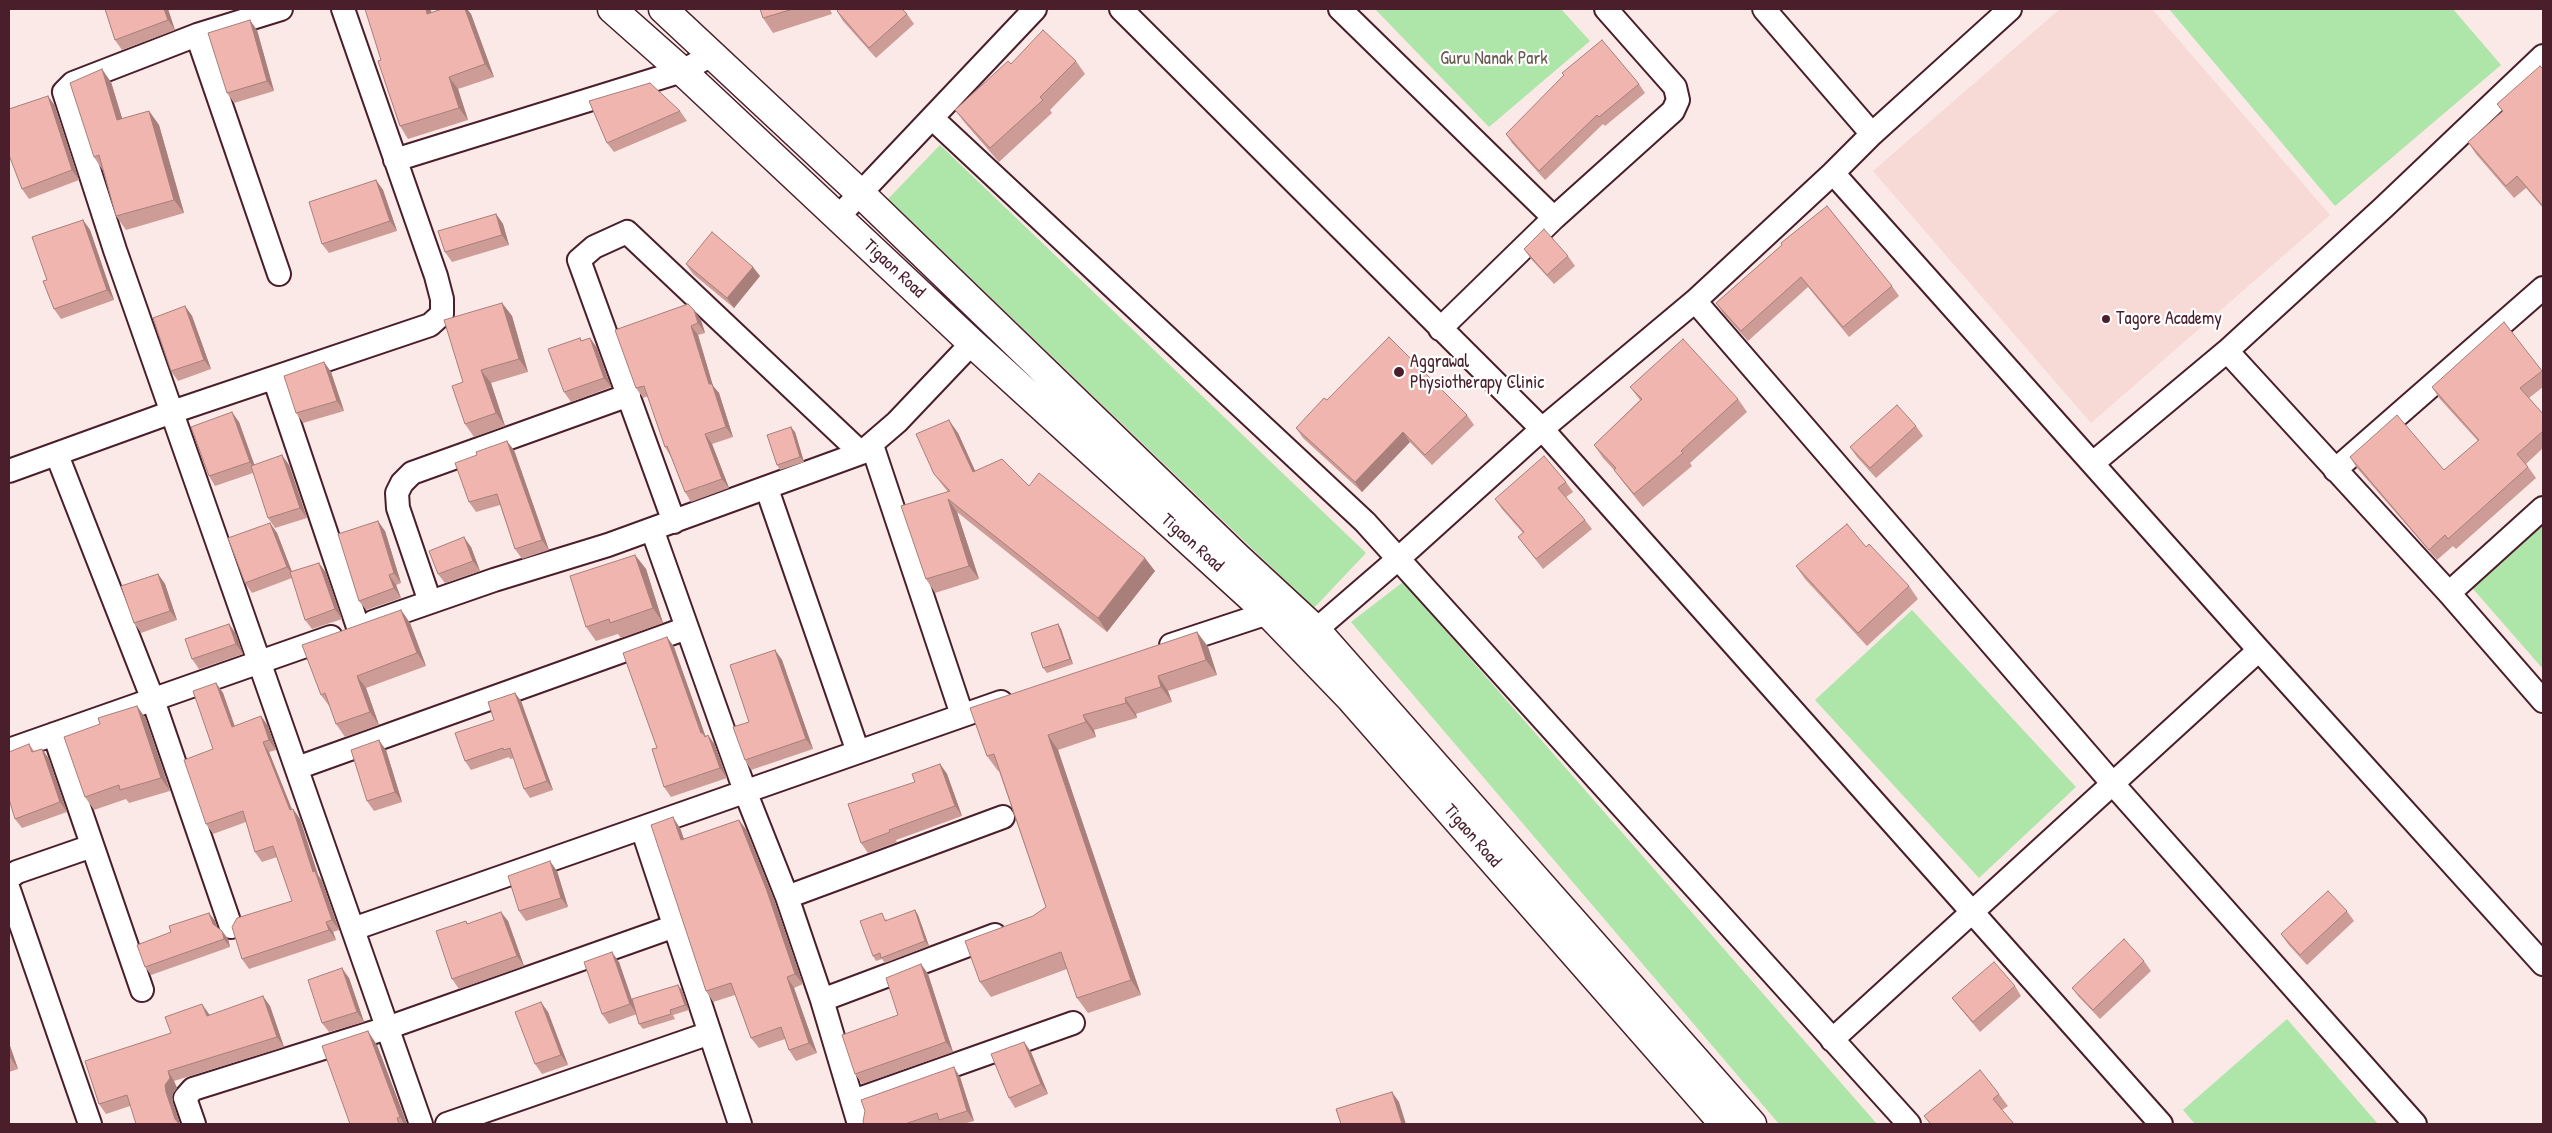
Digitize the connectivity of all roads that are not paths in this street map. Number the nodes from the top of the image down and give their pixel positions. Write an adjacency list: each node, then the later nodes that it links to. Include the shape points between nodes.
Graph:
1 (281, 9): 11 (street)
2 (343, 9): 17 (street)
3 (612, 9): 14 (street, Tigaon Road)
4 (663, 9): 12 (street)
5 (1035, 9): 15 (street)
6 (1121, 9): 25 (street)
7 (1340, 9): 21 (street)
8 (1606, 9): 21 (street, via 1671,80 1678,100 1673,111)
9 (2010, 9): 16 (street)
10 (1769, 11): 16 (street)
11 (197, 35): 22 (street); 30 (street, via 73,83 64,92)
12 (712, 55): 14 (street); 19 (street)
13 (2543, 56): 27 (street)
14 (682, 71): 17 (street); 20 (street, Tigaon Road)
15 (932, 118): 19 (street); 41 (street, via 1365,522)
16 (1872, 134): 18 (street)
17 (395, 160): 28 (street, via 438,284 444,307 442,314 430,325)
18 (1833, 173): 24 (street); 34 (street)
19 (860, 193): 20 (street); 47 (street, via 1236,556)
20 (838, 217): 26 (street, Tigaon Road)
21 (1554, 218): 25 (street)
22 (279, 274)
23 (2543, 288): 35 (street)
24 (1695, 301): 31 (street); 59 (street)
25 (1440, 329): 31 (street)
26 (972, 343): 32 (street); 44 (street, Tigaon Road)
27 (2227, 351): 34 (street); 35 (street)
28 (274, 378): 30 (street); 45 (street)
29 (629, 395): 32 (street, via 579,260 594,247 627,232); 39 (street); 43 (street, via 412,472 397,493 398,508)
30 (172, 412): 33 (street); 50 (street)
31 (1542, 429): 41 (street); 67 (street)
32 (867, 449): 37 (street); 54 (street)
33 (57, 455): 36 (street); 52 (street)
34 (2093, 464): 49 (street)
35 (2335, 470): 42 (street)
36 (9, 471)
37 (767, 489): 39 (street); 57 (street)
38 (2543, 508): 42 (street)
39 (674, 522): 40 (street)
40 (652, 529): 43 (street); 46 (street)
41 (1398, 559): 47 (street); 78 (street)
42 (2449, 593): 53 (street)
43 (430, 602): 45 (street)
44 (1268, 613): 47 (street, Tigaon Road); 48 (street)
45 (358, 628): 50 (street)
46 (687, 628): 58 (street); 60 (street)
47 (1308, 637): 86 (street, Tigaon Road, via 1402,757); 87 (street)
48 (1156, 650)
49 (2259, 650): 59 (street); 72 (street)
50 (261, 663): 52 (street); 58 (street)
51 (1017, 697): 54 (street)
52 (153, 700): 55 (street); 69 (street)
53 (2543, 701)
54 (962, 715): 57 (street)
55 (54, 734): 56 (street); 63 (street)
56 (11, 744)
57 (858, 752): 60 (street)
58 (297, 768): 70 (street)
59 (2112, 784): 67 (street); 90 (street)
60 (745, 791): 62 (street); 66 (street)
61 (1003, 817): 66 (street)
62 (642, 828): 68 (street); 70 (street)
63 (92, 846): 64 (street, via 17,872); 73 (street)
64 (9, 878)
65 (9, 890): 80 (street)
66 (787, 897): 74 (street)
67 (1972, 912): 78 (street); 89 (street)
68 (675, 926): 76 (street); 77 (street)
69 (231, 927)
70 (353, 929): 76 (street)
71 (1012, 929): 74 (street)
72 (2541, 956)
73 (142, 990)
74 (822, 1000): 79 (street)
75 (1073, 1023): 79 (street)
76 (387, 1028): 81 (street, via 193,1090 185,1098); 82 (street)
77 (710, 1033): 83 (street); 84 (street)
78 (1832, 1040): 88 (street)
79 (853, 1101): 85 (street)
80 (90, 1124)
81 (194, 1124)
82 (420, 1124)
83 (446, 1124)
84 (740, 1124)
85 (859, 1124)
86 (1724, 1124)
87 (1752, 1124)
88 (1908, 1124)
89 (2162, 1124)
90 (2415, 1124)

